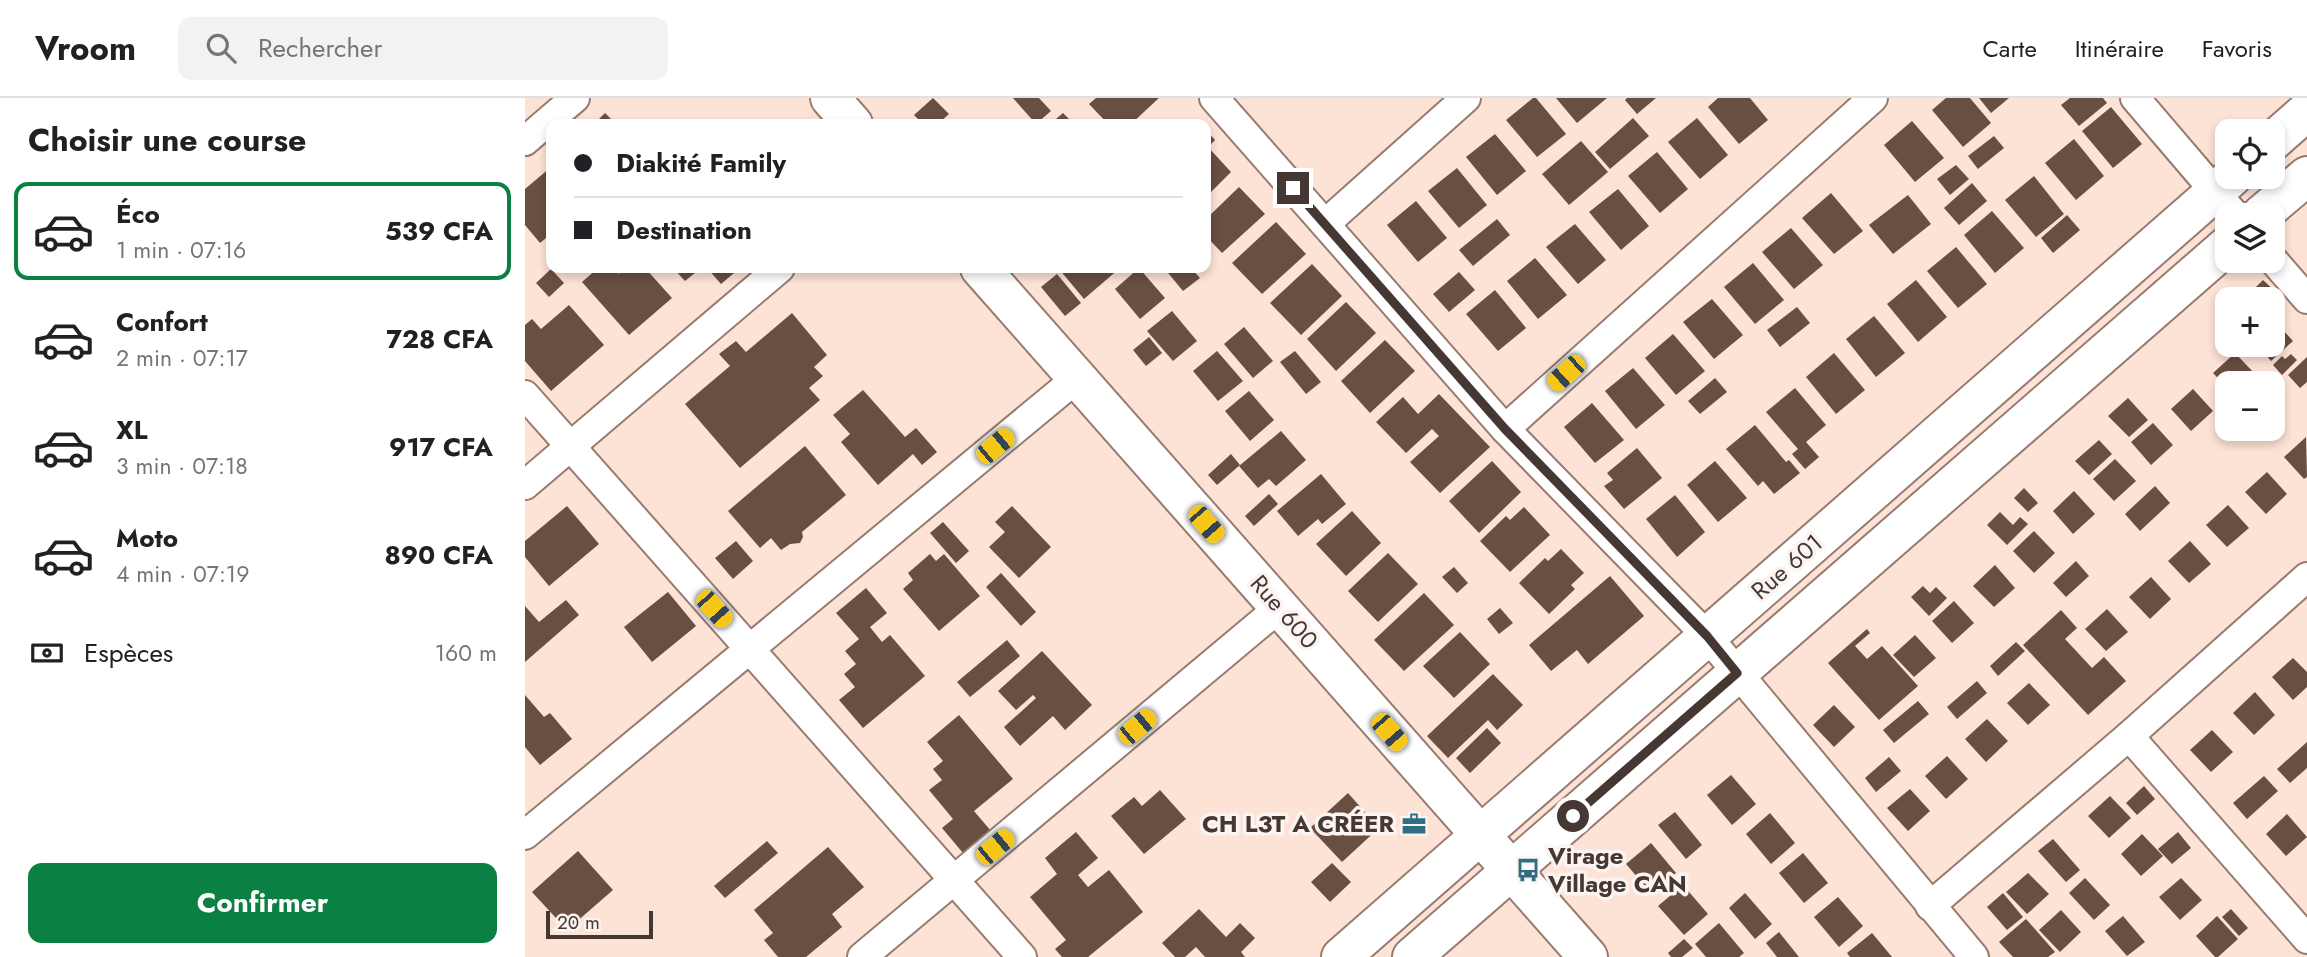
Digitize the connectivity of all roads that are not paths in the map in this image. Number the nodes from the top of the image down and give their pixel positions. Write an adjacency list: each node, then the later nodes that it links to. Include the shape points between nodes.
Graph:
1 (576, 98): 8 (street)
2 (830, 98): 9 (street)
3 (1214, 98): 16 (street)
4 (1466, 98): 16 (street)
5 (1873, 98): 24 (street)
6 (2135, 98): 14 (street)
7 (2307, 111): 11 (street)
8 (551, 119)
9 (849, 119)
10 (546, 123): 12 (street)
11 (2285, 130)
12 (525, 141)
13 (2307, 176): 15 (street)
14 (2228, 195): 29 (street, Rue 601)
15 (2276, 203)
16 (1325, 224): 24 (street)
17 (2215, 256): 31 (street, Rue 601)
18 (774, 273): 25 (street)
19 (984, 273): 22 (street, Rue 600)
20 (2284, 273): 21 (street)
21 (2307, 299)
22 (1077, 378): 28 (street, Rue 600); 30 (street)
23 (525, 395): 25 (street)
24 (1505, 429): 29 (street)
25 (570, 447): 26 (street); 30 (street)
26 (525, 485)
27 (2307, 577): 32 (street)
28 (1280, 607): 34 (street, Rue 600); 36 (street)
29 (1707, 636): 31 (street); 34 (street, Rue 601)
30 (750, 650): 33 (street); 36 (street)
31 (1737, 673): 35 (street, Rue 601); 37 (street)
32 (2129, 736): 37 (street); 38 (street)
33 (525, 835)
34 (1480, 835): 35 (street, Rue 600); 41 (street, Rue 601)
35 (1511, 870): 42 (street, Rue 601); 43 (street, Rue 600)
36 (954, 881): 39 (street); 40 (street)
37 (1930, 906): 44 (street)
38 (2303, 926)
39 (862, 957)
40 (1021, 957)
41 (1341, 957)
42 (1412, 957)
43 (1588, 957)
44 (1974, 957)

